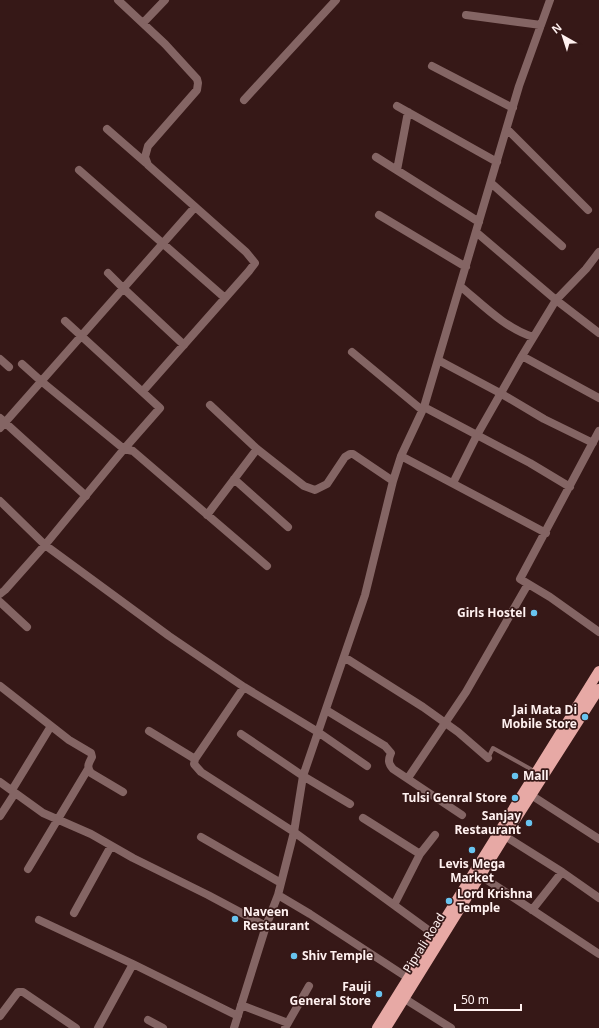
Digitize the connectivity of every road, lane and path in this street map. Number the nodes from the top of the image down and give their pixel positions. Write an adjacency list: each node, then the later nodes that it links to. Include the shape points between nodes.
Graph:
1 (118, 0): 6 (street)
2 (165, 0): 6 (street)
3 (336, 0): 9 (street)
4 (550, 0): 7 (street)
5 (466, 15): 7 (street)
6 (143, 23): 17 (street, via 165,44 198,83 197,90 148,146 145,157)
7 (541, 24): 11 (street)
8 (432, 66): 11 (street)
9 (244, 100)
10 (397, 106): 12 (street)
11 (513, 108): 14 (street)
12 (408, 112): 16 (street); 19 (street)
13 (107, 128): 17 (street)
14 (507, 129): 16 (street); 22 (street)
15 (376, 157): 19 (street)
16 (497, 162): 20 (street)
17 (148, 165): 21 (street)
18 (79, 170): 26 (street)
19 (397, 170): 24 (street)
20 (491, 183): 24 (street); 27 (street)
21 (195, 207): 26 (street); 33 (street, via 255,263)
22 (588, 210)
23 (379, 215): 29 (street)
24 (479, 222): 25 (street)
25 (476, 232): 29 (street); 34 (street)
26 (163, 244): 32 (street); 33 (street)
27 (562, 246)
28 (599, 252): 34 (street)
29 (466, 267): 31 (street)
30 (108, 273): 32 (street)
31 (460, 286): 38 (street, via 504,322); 43 (street)
32 (123, 288): 37 (street); 39 (street)
33 (225, 298): 39 (street)
34 (556, 300): 36 (street); 38 (street)
35 (66, 321): 37 (street)
36 (599, 334)
37 (82, 336): 46 (street); 47 (street)
38 (533, 337): 41 (street)
39 (184, 345): 47 (street)
40 (352, 352): 51 (street)
41 (522, 356): 48 (street); 49 (street)
42 (0, 359): 45 (street)
43 (438, 360): 48 (street); 51 (street)
44 (22, 364): 46 (street)
45 (9, 367)
46 (41, 381): 52 (street); 56 (street)
47 (143, 392): 56 (street, via 160,408)
48 (500, 393): 54 (street); 55 (street, via 544,419)
49 (599, 398)
50 (210, 405): 57 (street)
51 (423, 408): 54 (street); 58 (street)
52 (2, 423): 63 (street)
53 (599, 431): 55 (street)
54 (477, 435): 61 (street); 62 (street)
55 (593, 443): 62 (street)
56 (124, 449): 63 (street); 65 (street, via 133,451)
57 (257, 449): 59 (street); 60 (street, via 304,486 315,490 326,484 345,457 350,454)
58 (401, 456): 60 (street); 61 (street)
59 (234, 479): 65 (street); 66 (street)
60 (393, 481): 75 (street, via 364,595)
61 (453, 483): 67 (street)
62 (570, 487): 67 (street)
63 (86, 496): 68 (street)
64 (0, 500): 68 (street)
65 (208, 515): 69 (street)
66 (288, 527)
67 (546, 532): 70 (street, via 520,579)
68 (45, 545): 71 (street); 78 (street, via 169,636)
69 (267, 566)
70 (528, 584): 74 (street); 81 (street)
71 (0, 594)
72 (0, 602): 73 (street)
73 (27, 627)
74 (599, 632)
75 (344, 657): 80 (street); 81 (street)
76 (599, 671): 90 (main road)
77 (0, 686): 82 (street)
78 (244, 687): 84 (street); 87 (street)
79 (599, 688): 96 (main road, Piprali Road)
80 (326, 710): 84 (street); 92 (street, via 385,746 392,753 388,760 389,764)
81 (446, 723): 86 (street); 92 (street)
82 (51, 726): 89 (street, via 68,740 91,753); 94 (street)
83 (149, 730): 87 (street)
84 (318, 732): 88 (street); 91 (street)
85 (242, 734): 91 (street)
86 (488, 758): 90 (lane, via 493,748)
87 (195, 759): 102 (street, via 194,764 201,772)
88 (367, 766)
89 (88, 769): 95 (street); 101 (street)
90 (536, 772): 120 (main road)
91 (303, 776): 97 (street); 102 (street)
92 (408, 778): 98 (street)
93 (0, 782): 94 (street)
94 (14, 792): 99 (street); 101 (street)
95 (123, 792)
96 (531, 795): 104 (main road, Piprali Road); 106 (street)
97 (350, 804)
98 (462, 815)
99 (0, 816)
100 (362, 818): 108 (street)
101 (57, 819): 107 (street); 109 (street)
102 (294, 832): 112 (street); 115 (street)
103 (435, 835): 108 (street)
104 (505, 836): 110 (street); 111 (main road, Piprali Road)
105 (201, 837): 112 (street)
106 (599, 839)
107 (111, 846): 117 (street); 119 (street)
108 (420, 854): 115 (street)
109 (28, 868)
110 (562, 872): 114 (street); 116 (street)
111 (481, 876): 116 (street); 125 (main road, Piprali Road)
112 (281, 883): 113 (street)
113 (278, 895): 119 (street); 123 (street)
114 (599, 898)
115 (394, 905): 120 (street)
116 (532, 910): 121 (street)
117 (74, 913)
118 (39, 920): 122 (street)
119 (266, 926): 126 (street)
120 (434, 935): 123 (main road)
121 (599, 954)
122 (133, 964): 128 (street); 132 (street)
123 (408, 978): 135 (main road)
124 (309, 986): 130 (street)
125 (405, 998): 136 (main road, Piprali Road); 137 (street)
126 (241, 1005): 128 (street); 130 (street)
127 (0, 1016): 131 (street, via 18,992 23,992)
128 (238, 1016): 134 (street)
129 (148, 1020): 133 (street)
130 (286, 1026)
131 (76, 1028)
132 (98, 1028)
133 (163, 1028)
134 (234, 1028)
135 (376, 1028)
136 (386, 1028)
137 (451, 1028)

